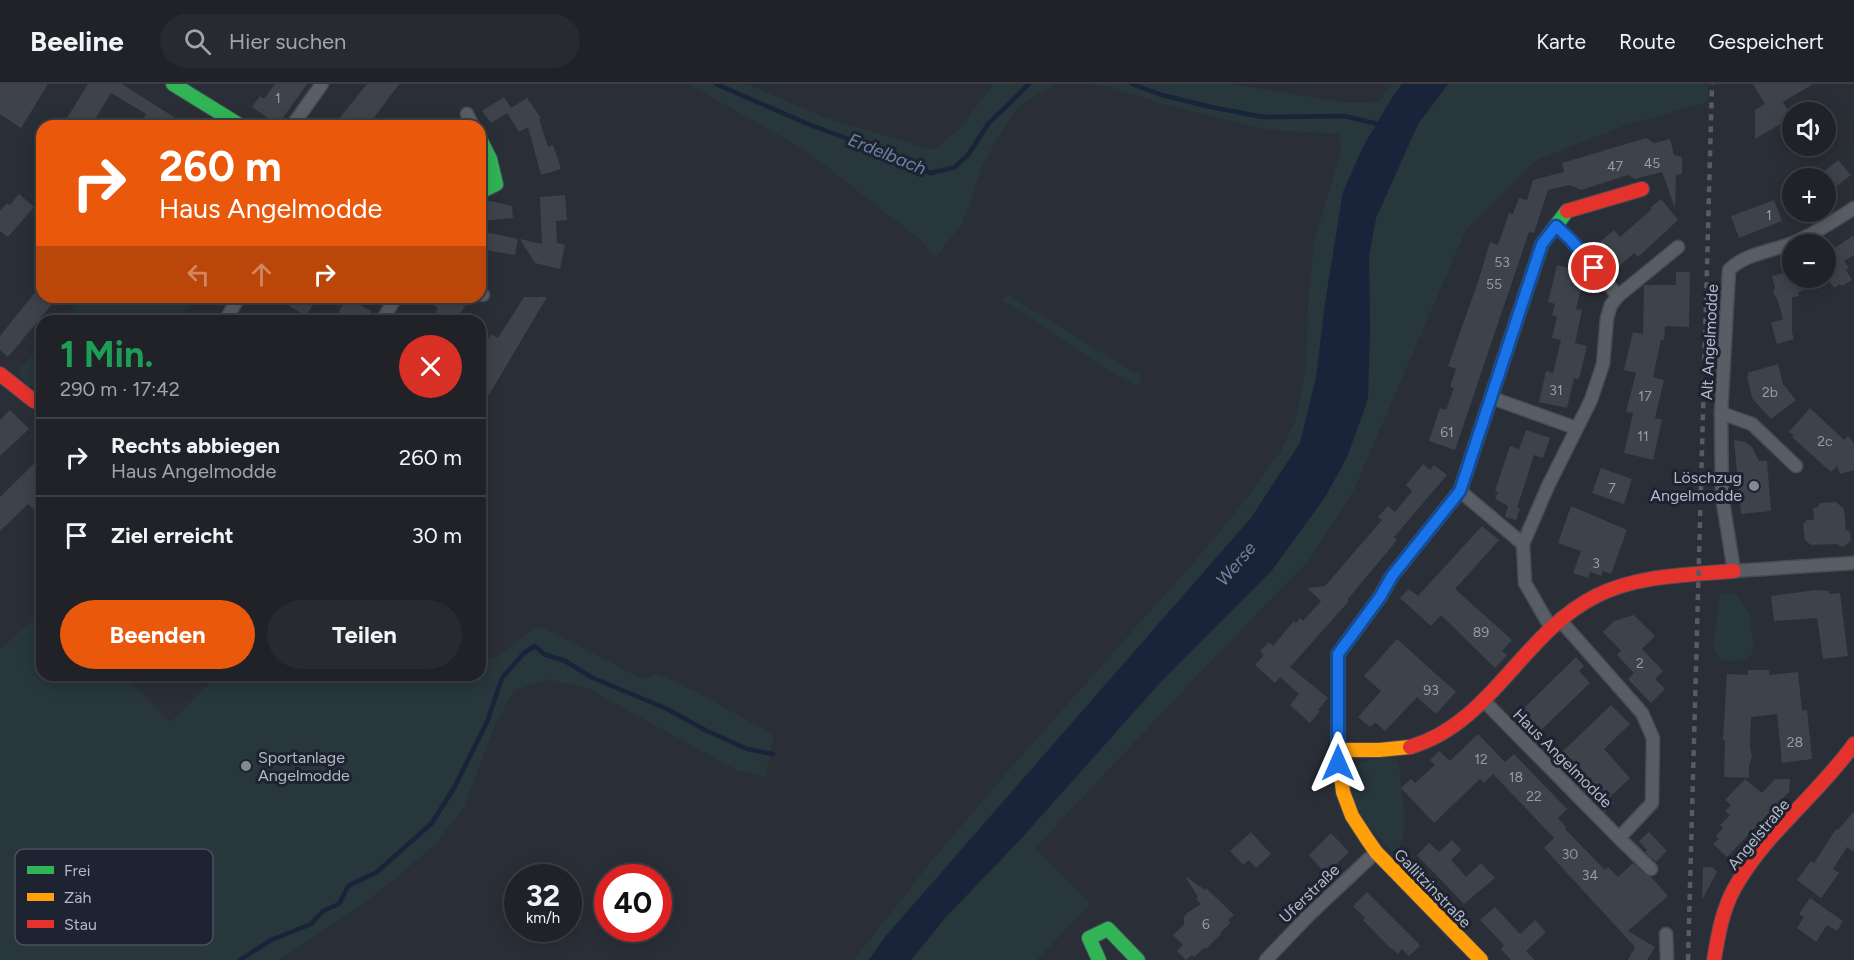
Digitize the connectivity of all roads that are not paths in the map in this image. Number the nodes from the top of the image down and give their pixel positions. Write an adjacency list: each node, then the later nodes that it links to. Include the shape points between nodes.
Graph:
1 (172, 84): 4 (street)
2 (322, 84): 5 (street)
3 (467, 114): 6 (street)
4 (231, 120)
5 (296, 120)
6 (470, 120)
7 (486, 151): 8 (street, via 496,184)
8 (486, 189)
9 (1642, 189): 11 (street, via 1568,209)
10 (1854, 208): 17 (street, Alt Angelmodde, via 1794,242 1736,263 1729,270)
11 (1556, 226): 13 (street); 15 (street, via 1542,244)
12 (1678, 247): 13 (street)
13 (1618, 296): 18 (street, via 1607,318 1604,364)
14 (0, 374): 16 (street)
15 (1492, 398): 18 (street); 20 (street)
16 (36, 401)
17 (1721, 413): 19 (street, Alt Angelmodde, via 1752,424); 23 (street, Alt Angelmodde, via 1722,496)
18 (1576, 428): 21 (street)
19 (1796, 466)
20 (1460, 491): 21 (street); 27 (street, via 1392,576 1338,654)
21 (1523, 544): 24 (street, via 1525,583)
22 (1854, 563): 23 (street)
23 (1734, 571): 24 (street, via 1635,583 1597,596)
24 (1555, 624): 25 (street); 28 (street, via 1642,713 1653,738 1652,803)
25 (1484, 701): 27 (street, via 1441,735 1419,744 1382,750); 28 (street, Haus Angelmodde)
26 (1854, 744): 37 (street, Angelstraße, via 1830,777 1744,872 1723,915)
27 (1338, 750): 29 (street, Gallitzinstraße, via 1340,786 1351,814)
28 (1620, 838): 30 (street, Haus Angelmodde)
29 (1376, 852): 34 (street, Uferstraße); 35 (street, Gallitzinstraße)
30 (1652, 869)
31 (1666, 934): 36 (street)
32 (1099, 960): 33 (street, via 1089,938 1108,929)
33 (1138, 960)
34 (1266, 960)
35 (1481, 960)
36 (1667, 960)
37 (1713, 960)

